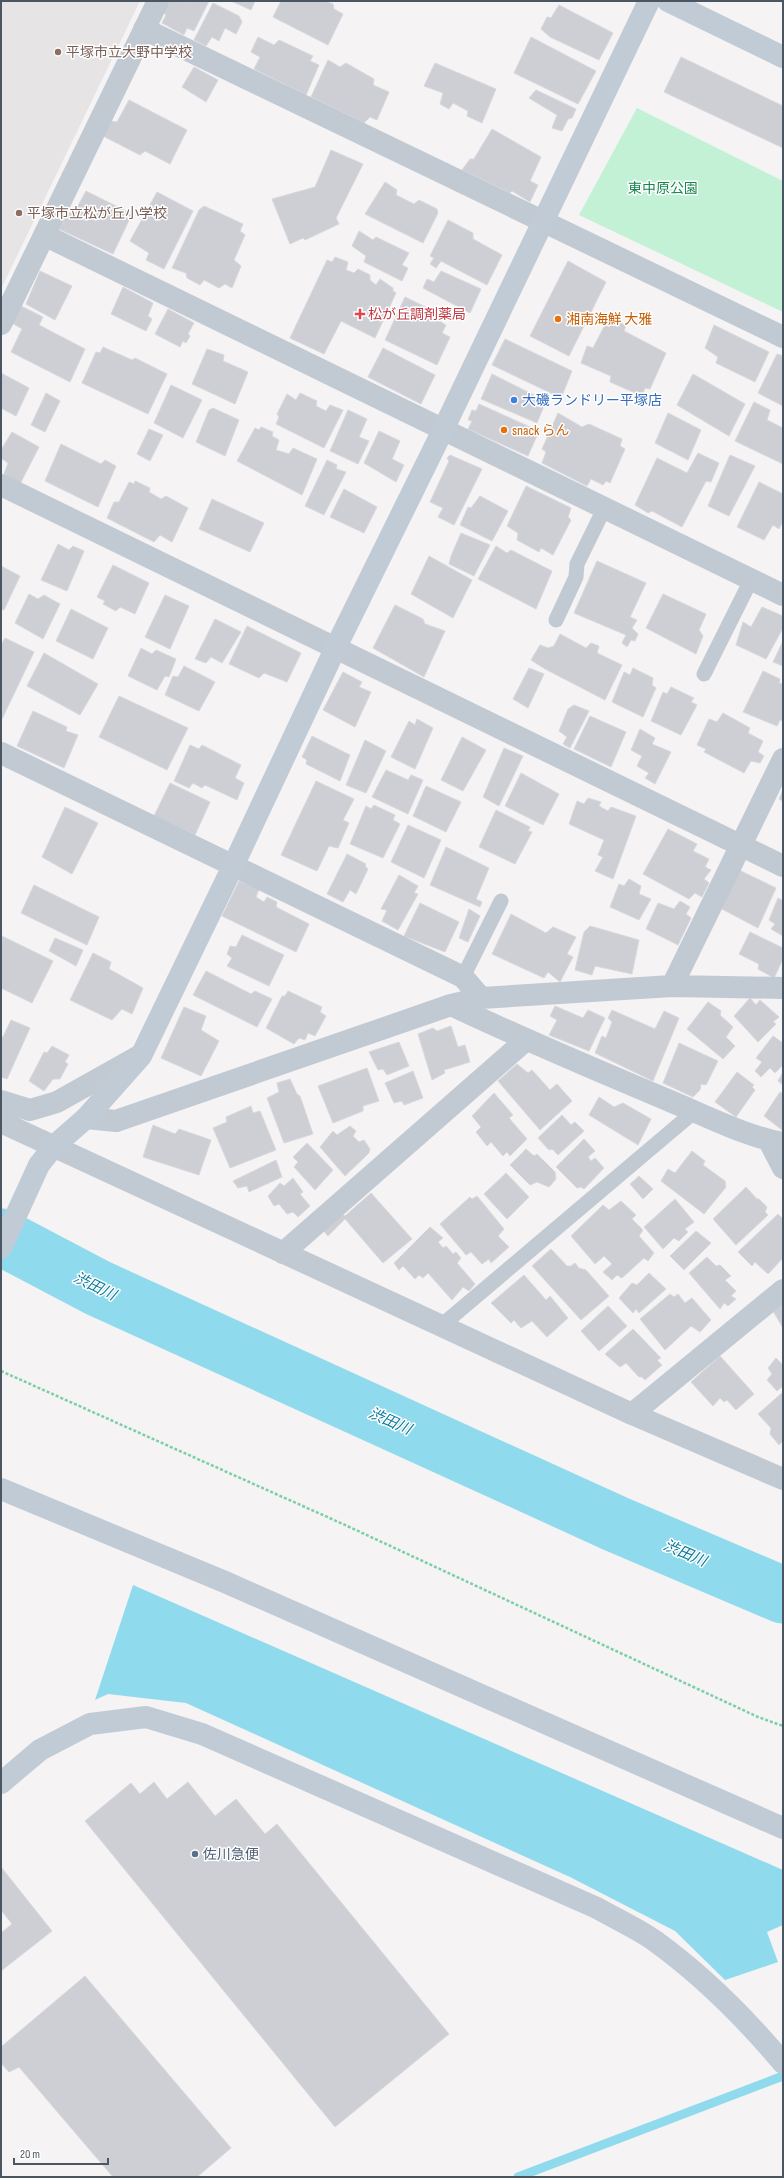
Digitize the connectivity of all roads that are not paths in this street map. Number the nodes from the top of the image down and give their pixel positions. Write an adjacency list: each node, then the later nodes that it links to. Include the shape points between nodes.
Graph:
1 (158, 1): 3 (street)
2 (653, 1): 4 (street); 5 (street)
3 (144, 29): 5 (street); 6 (street)
4 (783, 57)
5 (544, 221): 8 (street); 9 (street)
6 (44, 236): 7 (street); 9 (street)
7 (1, 324)
8 (783, 337)
9 (443, 430): 11 (street); 15 (street)
10 (1, 485): 15 (street)
11 (604, 509): 12 (street); 14 (lane, via 577,564 576,577)
12 (751, 580): 13 (street); 16 (lane)
13 (783, 595)
14 (556, 620)
15 (336, 647): 19 (street); 20 (street)
16 (704, 674)
17 (1, 753): 20 (street)
18 (783, 759): 19 (street)
19 (741, 845): 21 (street); 24 (street)
20 (234, 864): 23 (street); 29 (street)
21 (783, 866)
22 (501, 901): 23 (lane)
23 (463, 977): 26 (street)
24 (672, 986): 25 (street); 26 (street)
25 (783, 988)
26 (481, 998): 27 (street)
27 (451, 1004): 28 (street); 32 (street, via 116,1121)
28 (526, 1040): 31 (street); 38 (street)
29 (141, 1056): 30 (street, via 57,1102 30,1110); 32 (street)
30 (1, 1101)
31 (695, 1111): 34 (street); 40 (lane)
32 (86, 1118): 35 (street)
33 (1, 1122): 35 (street)
34 (776, 1142): 36 (street)
35 (54, 1146): 37 (street, via 39,1165); 38 (street)
36 (783, 1168)
37 (1, 1248)
38 (283, 1253): 40 (street)
39 (783, 1290): 41 (street)
40 (441, 1326): 41 (street)
41 (632, 1414): 42 (street)
42 (783, 1480)
43 (1, 1488): 45 (street, via 226,1582)
44 (1, 1783): 46 (street, via 40,1750 90,1724 146,1717 202,1734 597,1908 655,1941 705,1983 760,2036)
45 (783, 1828)
46 (783, 2063)

